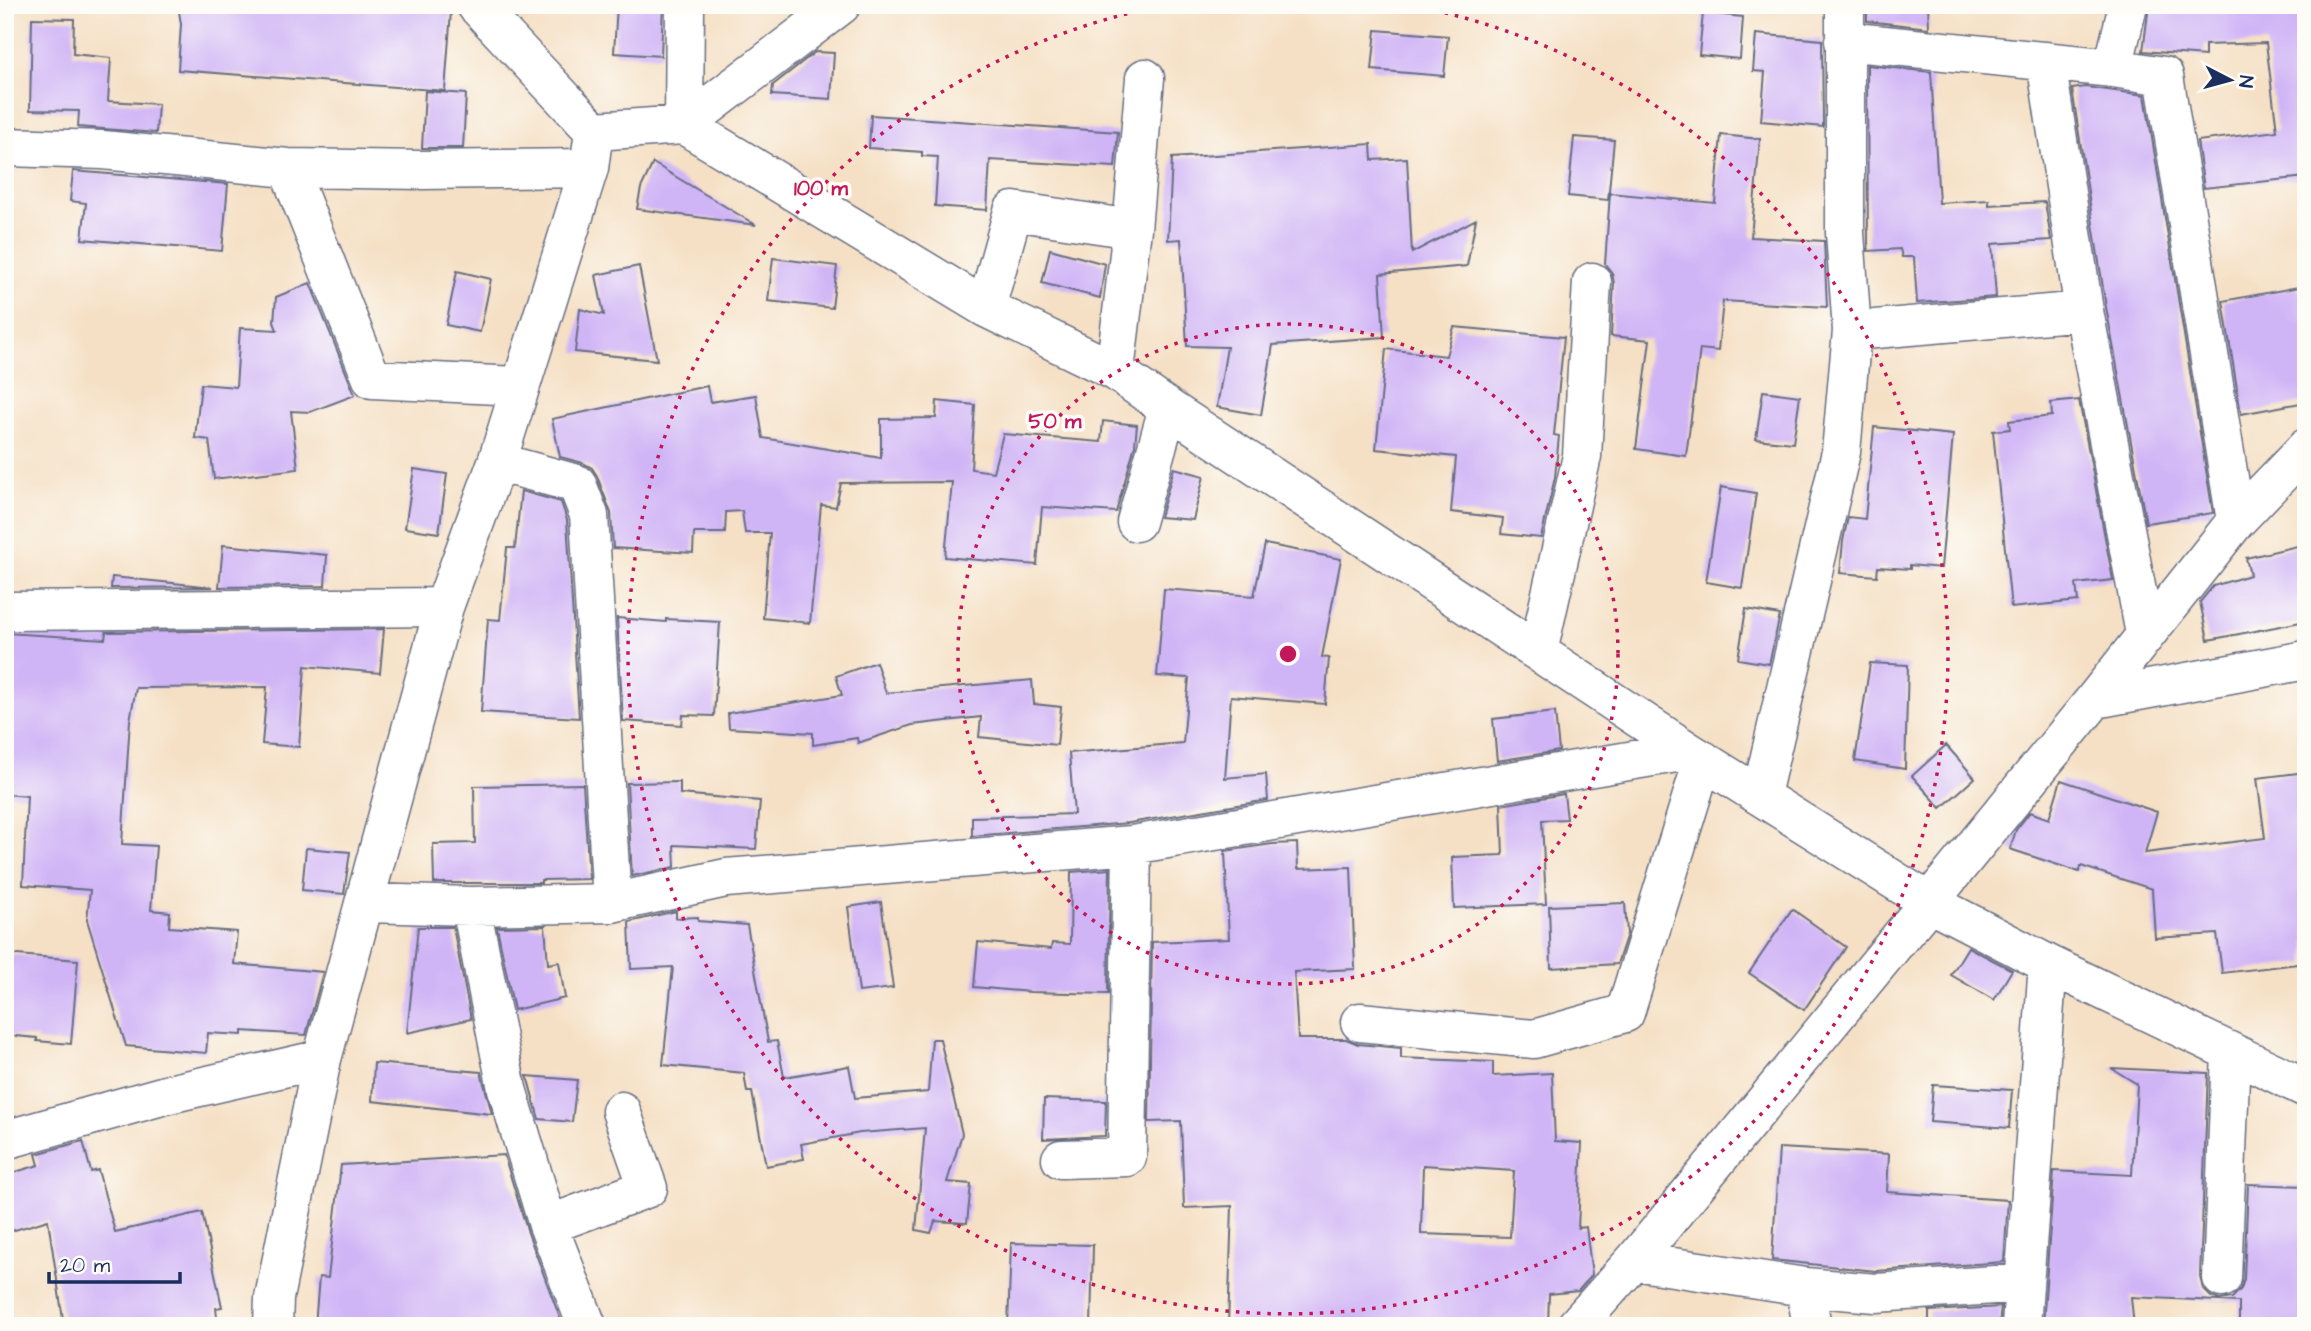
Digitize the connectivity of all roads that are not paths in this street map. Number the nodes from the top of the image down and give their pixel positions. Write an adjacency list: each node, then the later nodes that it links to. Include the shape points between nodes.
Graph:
1 (476, 5): 11 (street)
2 (685, 5): 9 (street)
3 (841, 5): 9 (street)
4 (2128, 5): 7 (street)
5 (1844, 23): 6 (street); 17 (street, via 1845,233)
6 (2046, 61): 7 (street); 16 (street)
7 (2113, 68): 23 (street, via 2164,76)
8 (1145, 78): 13 (street)
9 (684, 125): 11 (street); 15 (street)
10 (5, 148): 12 (street, via 103,150)
11 (592, 149): 12 (street, via 422,170); 19 (street)
12 (288, 168): 19 (street, via 372,379)
13 (1132, 229): 15 (street, via 1013,211); 18 (street)
14 (1591, 282): 28 (street, via 1582,456)
15 (986, 308): 18 (street)
16 (2084, 311): 17 (street); 27 (street)
17 (1852, 331): 32 (street, via 1842,452)
18 (1115, 370): 20 (street)
19 (520, 386): 22 (street)
20 (1168, 408): 24 (street); 28 (street)
21 (2306, 448): 23 (street)
22 (497, 462): 25 (street); 36 (street, via 577,484 589,515)
23 (2236, 521): 27 (street)
24 (1136, 522)
25 (444, 607): 26 (street); 35 (street)
26 (5, 611)
27 (2144, 634): 30 (street)
28 (1538, 652): 31 (street)
29 (2306, 660): 30 (street)
30 (2095, 699): 34 (street)
31 (1695, 756): 32 (street); 33 (street); 39 (street, via 1626,1013 1534,1039)
32 (1761, 795): 34 (street)
33 (1132, 845): 36 (street, via 726,878); 45 (street, via 1128,1157)
34 (1929, 902): 38 (street); 47 (street)
35 (366, 903): 37 (street); 41 (street)
36 (612, 903): 37 (street)
37 (471, 906): 46 (street, via 507,1089)
38 (2048, 964): 40 (street); 49 (street)
39 (1360, 1022)
40 (2231, 1052): 42 (street); 48 (street)
41 (322, 1059): 44 (street, via 169,1094); 51 (street, via 274,1298)
42 (2306, 1088)
43 (621, 1111): 46 (street, via 648,1188)
44 (5, 1140)
45 (1061, 1158)
46 (548, 1225): 52 (street)
47 (1634, 1261): 50 (street); 53 (street)
48 (2222, 1278)
49 (2024, 1283): 50 (street, via 1876,1293); 55 (street)
50 (1805, 1287): 54 (street)
51 (273, 1326)
52 (587, 1326)
53 (1576, 1326)
54 (1812, 1326)
55 (2021, 1326)

